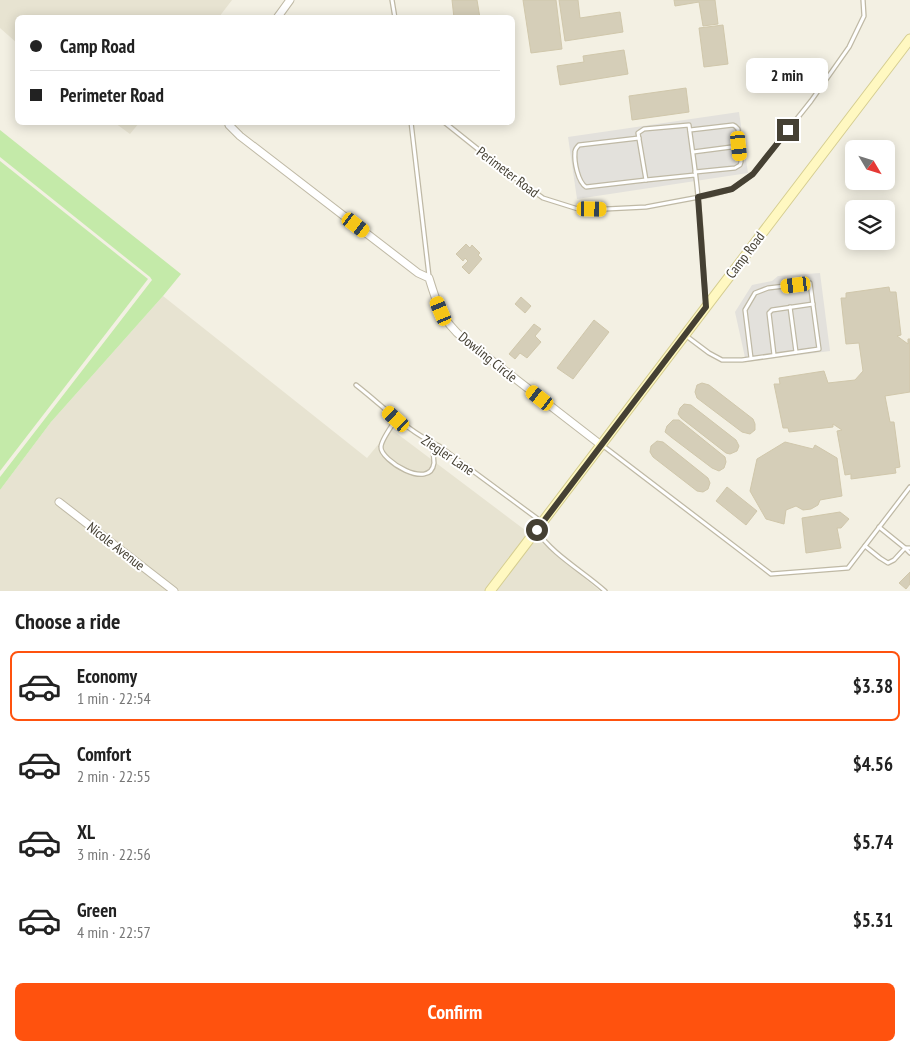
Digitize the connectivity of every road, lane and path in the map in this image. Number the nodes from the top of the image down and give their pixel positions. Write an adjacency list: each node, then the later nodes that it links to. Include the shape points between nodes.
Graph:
1 (290, 0): 4 (street)
2 (392, 0): 5 (lane)
3 (863, 0): 16 (lane, Perimeter Road, via 864,16 849,47 753,174 732,189)
4 (278, 15)
5 (394, 15)
6 (910, 39): 19 (street, Camp Road)
7 (231, 125): 17 (street, via 240,136 418,273)
8 (411, 125): 17 (lane)
9 (448, 125): 16 (lane, Perimeter Road, via 543,198 578,208 606,209)
10 (690, 130): 11 (lane, via 689,125 644,130 638,133); 12 (lane, via 732,125 738,129); 13 (lane)
11 (639, 138): 15 (lane); 15 (lane, via 578,145 575,151 577,171 581,184 586,188)
12 (739, 146): 13 (lane); 14 (lane, via 741,162 738,166)
13 (692, 152): 14 (lane)
14 (695, 174): 15 (lane); 16 (lane)
15 (646, 180)
16 (698, 197): 19 (lane)
17 (429, 278): 28 (street, Dowling Circle, via 441,311 464,339)
18 (813, 304): 20 (lane); 22 (lane, via 819,349); 24 (lane, via 810,283 768,288 755,293 744,310)
19 (706, 307): 21 (street, Camp Road)
20 (790, 307): 22 (lane); 23 (lane, via 772,310 768,314)
21 (684, 335): 24 (lane, via 722,360); 28 (street, Camp Road)
22 (796, 352): 23 (lane)
23 (774, 355): 24 (lane)
24 (751, 358)
25 (356, 385): 26 (lane, Ziegler Lane)
26 (396, 419): 27 (lane, Ziegler Lane); 27 (lane, via 381,445 381,451 390,461 407,471 424,474 434,465)
27 (431, 443): 31 (lane, Ziegler Lane, via 447,452)
28 (601, 444): 31 (street, Camp Road); 33 (lane, Dowling Circle, via 771,574 848,568)
29 (910, 486): 32 (lane, Dowling Circle)
30 (59, 502): 37 (street, Nicole Avenue)
31 (539, 526): 38 (street, Camp Road); 39 (lane, Ziegler Lane, via 541,536 555,550)
32 (879, 527): 33 (lane, Dowling Circle); 34 (lane)
33 (865, 546): 34 (lane, via 888,563)
34 (905, 548): 35 (lane); 36 (lane)
35 (910, 548)
36 (910, 553)
37 (174, 591)
38 (490, 591)
39 (605, 591)

